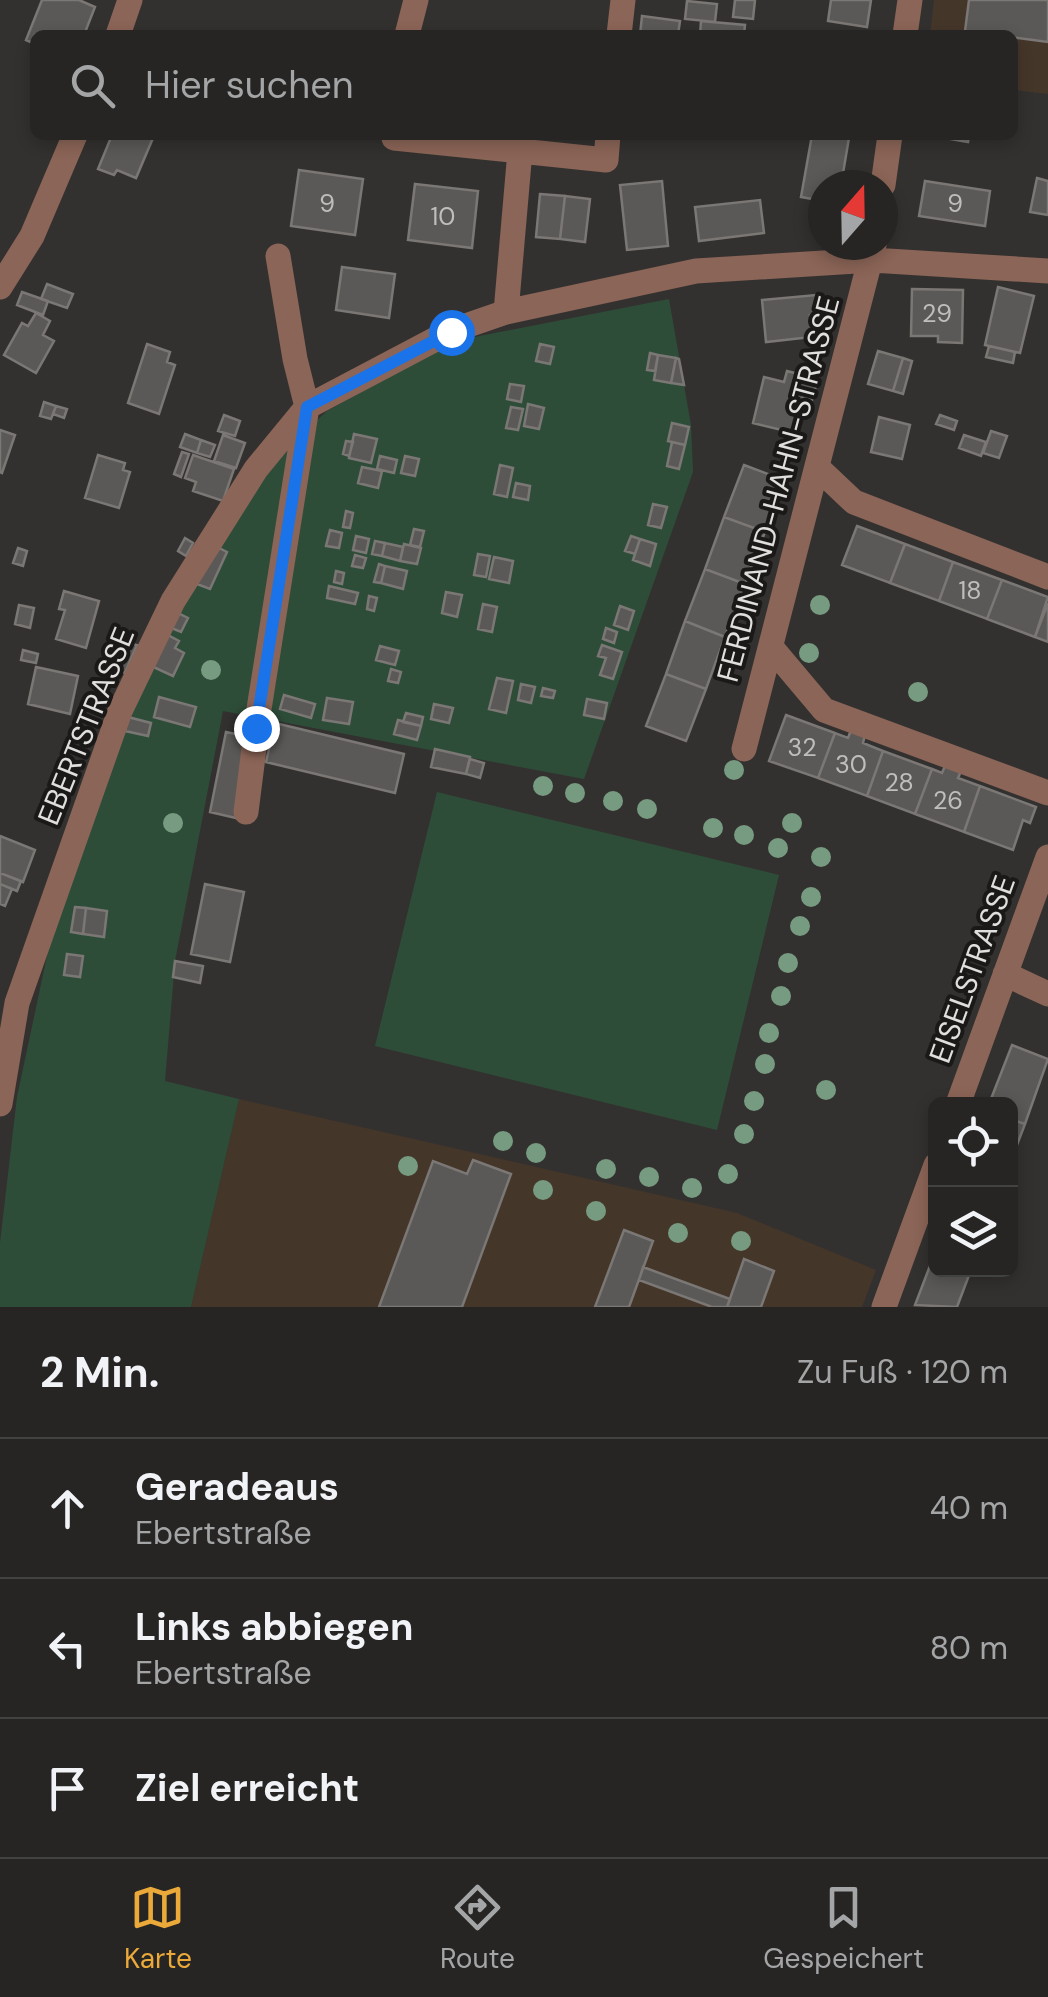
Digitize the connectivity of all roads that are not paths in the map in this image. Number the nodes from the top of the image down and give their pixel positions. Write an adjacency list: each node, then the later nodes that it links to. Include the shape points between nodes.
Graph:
1 (130, 0): 5 (street)
2 (416, 0): 6 (street)
3 (623, 0): 7 (street)
4 (910, 0): 8 (street)
5 (120, 30)
6 (408, 30)
7 (620, 30)
8 (906, 30)
9 (74, 140): 20 (street, via 32,236)
10 (413, 140): 13 (street)
11 (608, 140): 13 (street, via 606,160)
12 (889, 140): 14 (street)
13 (520, 151): 21 (street)
14 (885, 170)
15 (898, 255): 19 (street, EBERTSTRASSE)
16 (278, 256): 22 (street)
17 (808, 259): 21 (street, EBERTSTRASSE, via 696,272)
18 (871, 260): 23 (street, FERDINAND-HAHN-STRASSE)
19 (1048, 271)
20 (0, 287)
21 (506, 312): 22 (street, EBERTSTRASSE, via 451,332)
22 (307, 407): 28 (street); 33 (street, EBERTSTRASSE, via 256,469 173,600 120,711 17,1003)
23 (818, 468): 24 (street, via 854,502); 25 (street, FERDINAND-HAHN-STRASSE)
24 (1048, 577)
25 (771, 647): 26 (street, FERDINAND-HAHN-STRASSE); 27 (street, via 824,710)
26 (744, 749)
27 (1048, 793)
28 (246, 812)
29 (1048, 857): 30 (street, EISELSTRASSE)
30 (1005, 974): 31 (street); 32 (street, EISELSTRASSE)
31 (1048, 994)
32 (961, 1097)
33 (0, 1104)
34 (928, 1187): 35 (street)
35 (884, 1307)

